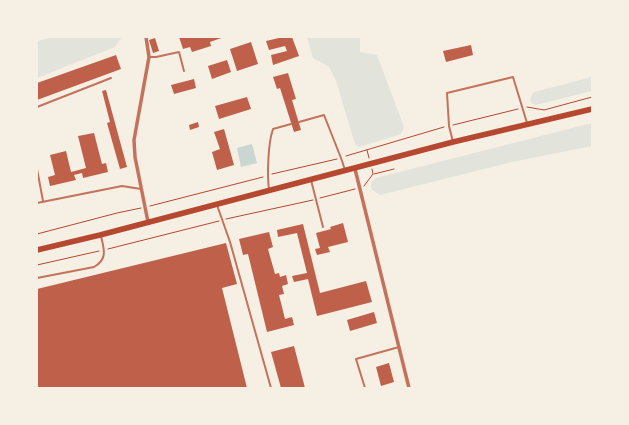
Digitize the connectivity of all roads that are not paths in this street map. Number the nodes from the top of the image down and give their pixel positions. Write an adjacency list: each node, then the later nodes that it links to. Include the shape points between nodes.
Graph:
1 (146, 37): 2 (street)
2 (149, 57): 3 (lane, via 156,58 179,52); 15 (street, via 134,140 134,157)
3 (184, 71)
4 (111, 78): 5 (lane)
5 (37, 106)
6 (592, 108): 9 (main road)
7 (299, 122): 13 (lane, via 324,115)
8 (291, 124): 16 (lane, via 273,129)
9 (528, 124): 10 (main road); 10 (lane, via 514,77 447,93 449,126)
10 (453, 142): 12 (main road)
11 (37, 169): 17 (lane)
12 (355, 169): 13 (main road); 25 (street)
13 (345, 171): 14 (main road)
14 (310, 179): 16 (main road); 21 (lane)
15 (141, 189): 17 (lane, via 122,186); 20 (street)
16 (269, 190): 19 (main road)
17 (43, 201): 18 (lane)
18 (37, 203)
19 (217, 204): 20 (main road); 26 (lane)
20 (148, 222): 22 (main road)
21 (323, 227)
22 (100, 235): 23 (main road); 24 (lane, via 104,250 100,264)
23 (37, 250)
24 (37, 278)
25 (399, 347): 27 (lane, via 356,359); 28 (street)
26 (272, 388)
27 (365, 388)
28 (409, 388)

